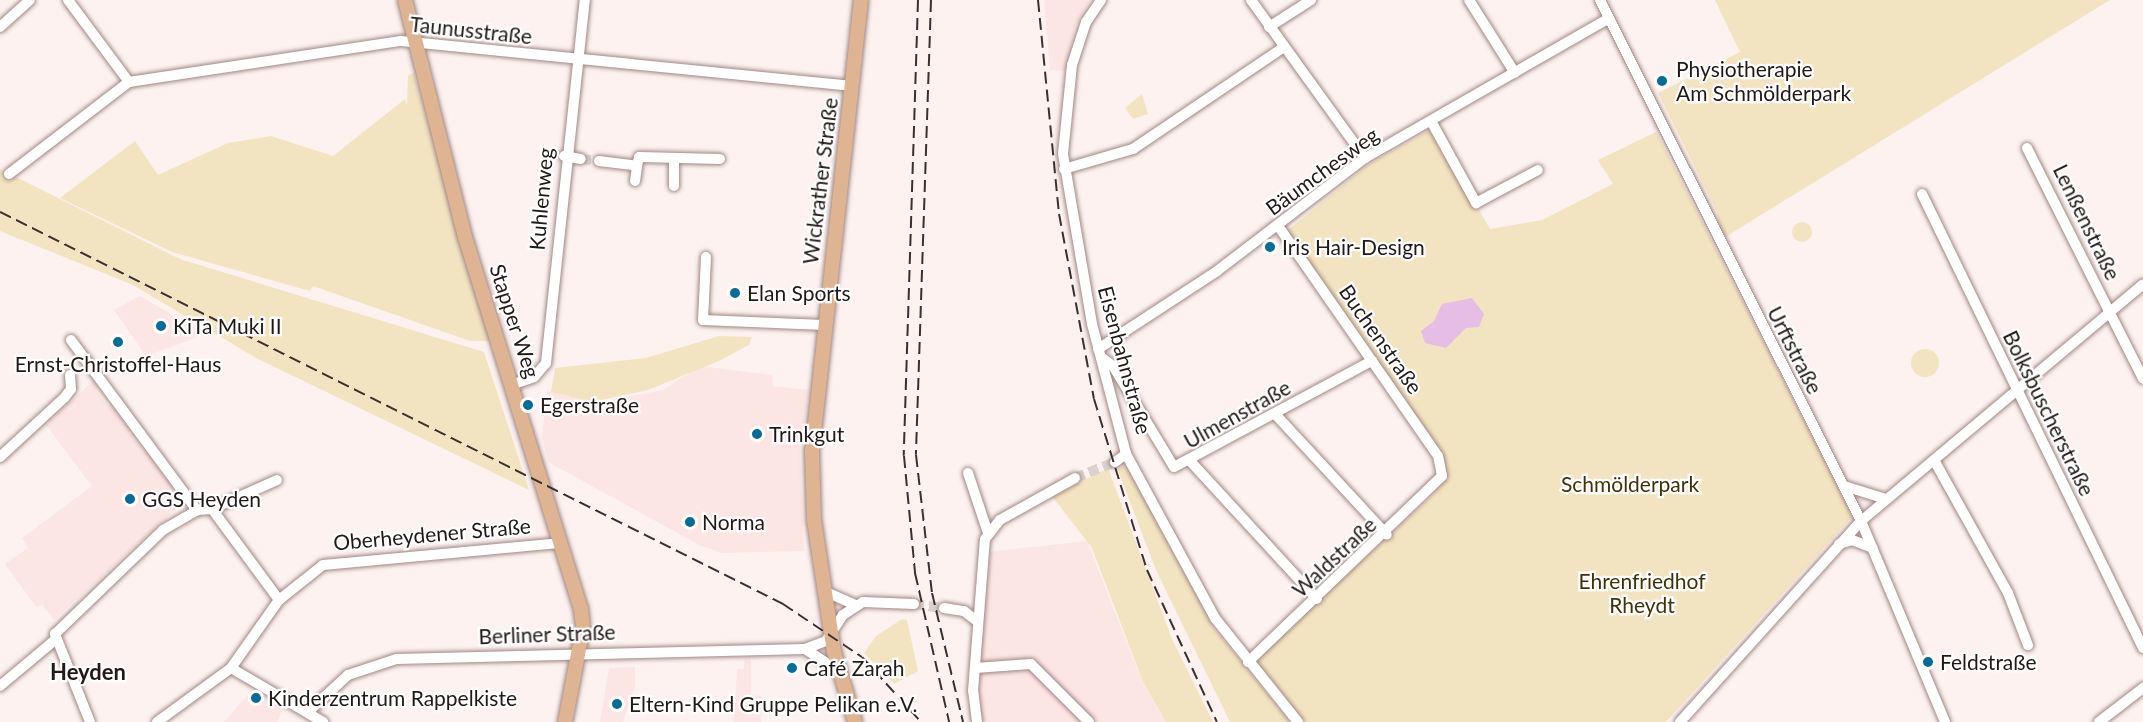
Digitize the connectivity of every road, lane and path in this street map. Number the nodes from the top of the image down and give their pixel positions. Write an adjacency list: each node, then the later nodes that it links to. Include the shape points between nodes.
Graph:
1 (30, 0): 12 (street)
2 (68, 0): 18 (street)
3 (405, 0): 14 (main road, Stapper Weg)
4 (585, 0): 16 (street, Kuhlenweg)
5 (861, 0): 19 (main road, Wickrather Straße)
6 (1101, 0): 29 (street, Eisenbahnstraße, via 1086,22 1072,64)
7 (1251, 0): 13 (street)
8 (1311, 0): 13 (street)
9 (1469, 0): 17 (street)
10 (1600, 0): 11 (street, Urftstraße)
11 (1609, 18): 17 (street, Bäumchesweg); 57 (street, Urftstraße)
12 (0, 27)
13 (1269, 27): 15 (street)
14 (416, 43): 16 (street, Taunusstraße); 18 (street, Taunusstraße); 45 (main road, Stapper Weg, via 465,237)
15 (1284, 47): 23 (street); 29 (street, via 1133,149)
16 (575, 61): 19 (street, Taunusstraße); 22 (street, Kuhlenweg)
17 (1515, 73): 20 (street, Bäumchesweg)
18 (129, 82): 31 (street, Taunusstraße)
19 (853, 86): 39 (main road, Wickrather Straße)
20 (1431, 121): 23 (street, Bäumchesweg); 30 (street, via 1476,203)
21 (2026, 148): 38 (street, Lenßenstraße)
22 (564, 156): 24 (street); 45 (street, Kuhlenweg, via 546,363 534,377)
23 (1365, 158): 35 (street, Bäumchesweg)
24 (581, 159)
25 (720, 159): 26 (street)
26 (674, 160): 28 (street, via 639,157); 33 (street)
27 (599, 161): 28 (street)
28 (637, 166): 32 (street)
29 (1064, 169): 41 (street, Eisenbahnstraße)
30 (1539, 170)
31 (9, 174)
32 (635, 181)
33 (674, 186)
34 (1922, 194): 46 (street, Bolksbuscherstraße)
35 (1279, 226): 41 (street, Bäumchesweg); 42 (street, Buchenstraße)
36 (706, 257): 39 (street, via 703,320)
37 (2143, 284): 38 (street)
38 (2110, 312): 44 (street, Lenßenstraße); 46 (street)
39 (824, 325): 67 (main road, Wickrather Straße, via 812,482)
40 (71, 340): 60 (street)
41 (1099, 353): 48 (street, Eisenbahnstraße); 52 (street, Ulmenstraße, via 1113,366 1170,466)
42 (1372, 361): 47 (street, Ulmenstraße); 54 (street, Buchenstraße, via 1438,456)
43 (70, 375): 49 (street, via 71,388 65,397)
44 (2143, 379)
45 (514, 384): 64 (main road, Stapper Weg)
46 (2016, 391): 50 (street); 77 (street, Bolksbuscherstraße)
47 (1276, 415): 52 (street, Ulmenstraße); 63 (street)
48 (1126, 454): 51 (street); 80 (street, Eisenbahnstraße, via 1215,618)
49 (0, 457)
50 (1934, 460): 58 (street); 76 (street, via 2008,593)
51 (1115, 462)
52 (1191, 462): 68 (street)
53 (968, 473): 62 (street)
54 (1442, 476): 63 (street, Waldstraße)
55 (1075, 478): 62 (street, via 1011,513)
56 (277, 480): 59 (street)
57 (1844, 486): 58 (street); 61 (street, Urftstraße)
58 (1886, 499): 61 (street)
59 (212, 509): 60 (street); 69 (street)
60 (197, 510): 74 (street, via 163,530)
61 (1861, 521): 65 (street); 66 (street, Urftstraße)
62 (988, 533): 73 (street)
63 (1387, 535): 68 (street, Waldstraße)
64 (562, 543): 69 (street, Oberheydener Straße, via 328,563 303,576); 79 (main road, Stapper Weg, via 582,620)
65 (1837, 546): 66 (street, via 1852,540); 95 (street)
66 (1873, 548): 96 (street, Urftstraße)
67 (824, 591): 71 (street); 75 (main road, Wickrather Straße)
68 (1317, 599): 80 (street, Waldstraße)
69 (279, 600): 81 (street, Oberheydener Straße)
70 (914, 604): 71 (street, via 875,600)
71 (855, 605): 75 (street, via 843,615)
72 (944, 608): 73 (street, via 964,611)
73 (976, 621): 82 (street)
74 (55, 637): 84 (street); 87 (street)
75 (831, 637): 78 (street, Berliner Straße); 83 (main road, Wickrather Straße)
76 (2028, 645)
77 (2143, 648)
78 (805, 649): 79 (street, Berliner Straße); 83 (street)
79 (576, 653): 86 (street, Berliner Straße, via 374,663 325,691); 90 (main road)
80 (1248, 662): 94 (street, Eisenbahnstraße)
81 (231, 668): 86 (street, via 293,709); 88 (street, Oberheydener Straße)
82 (975, 668): 92 (street); 93 (street, via 1031,664)
83 (839, 671): 91 (main road, Wickrather Straße)
84 (0, 686)
85 (2143, 688): 97 (street)
86 (308, 712): 89 (street)
87 (90, 722)
88 (157, 722)
89 (323, 722)
90 (565, 722)
91 (855, 722)
92 (977, 722)
93 (1089, 722)
94 (1298, 722)
95 (1680, 722)
96 (1945, 722)
97 (2099, 722)

